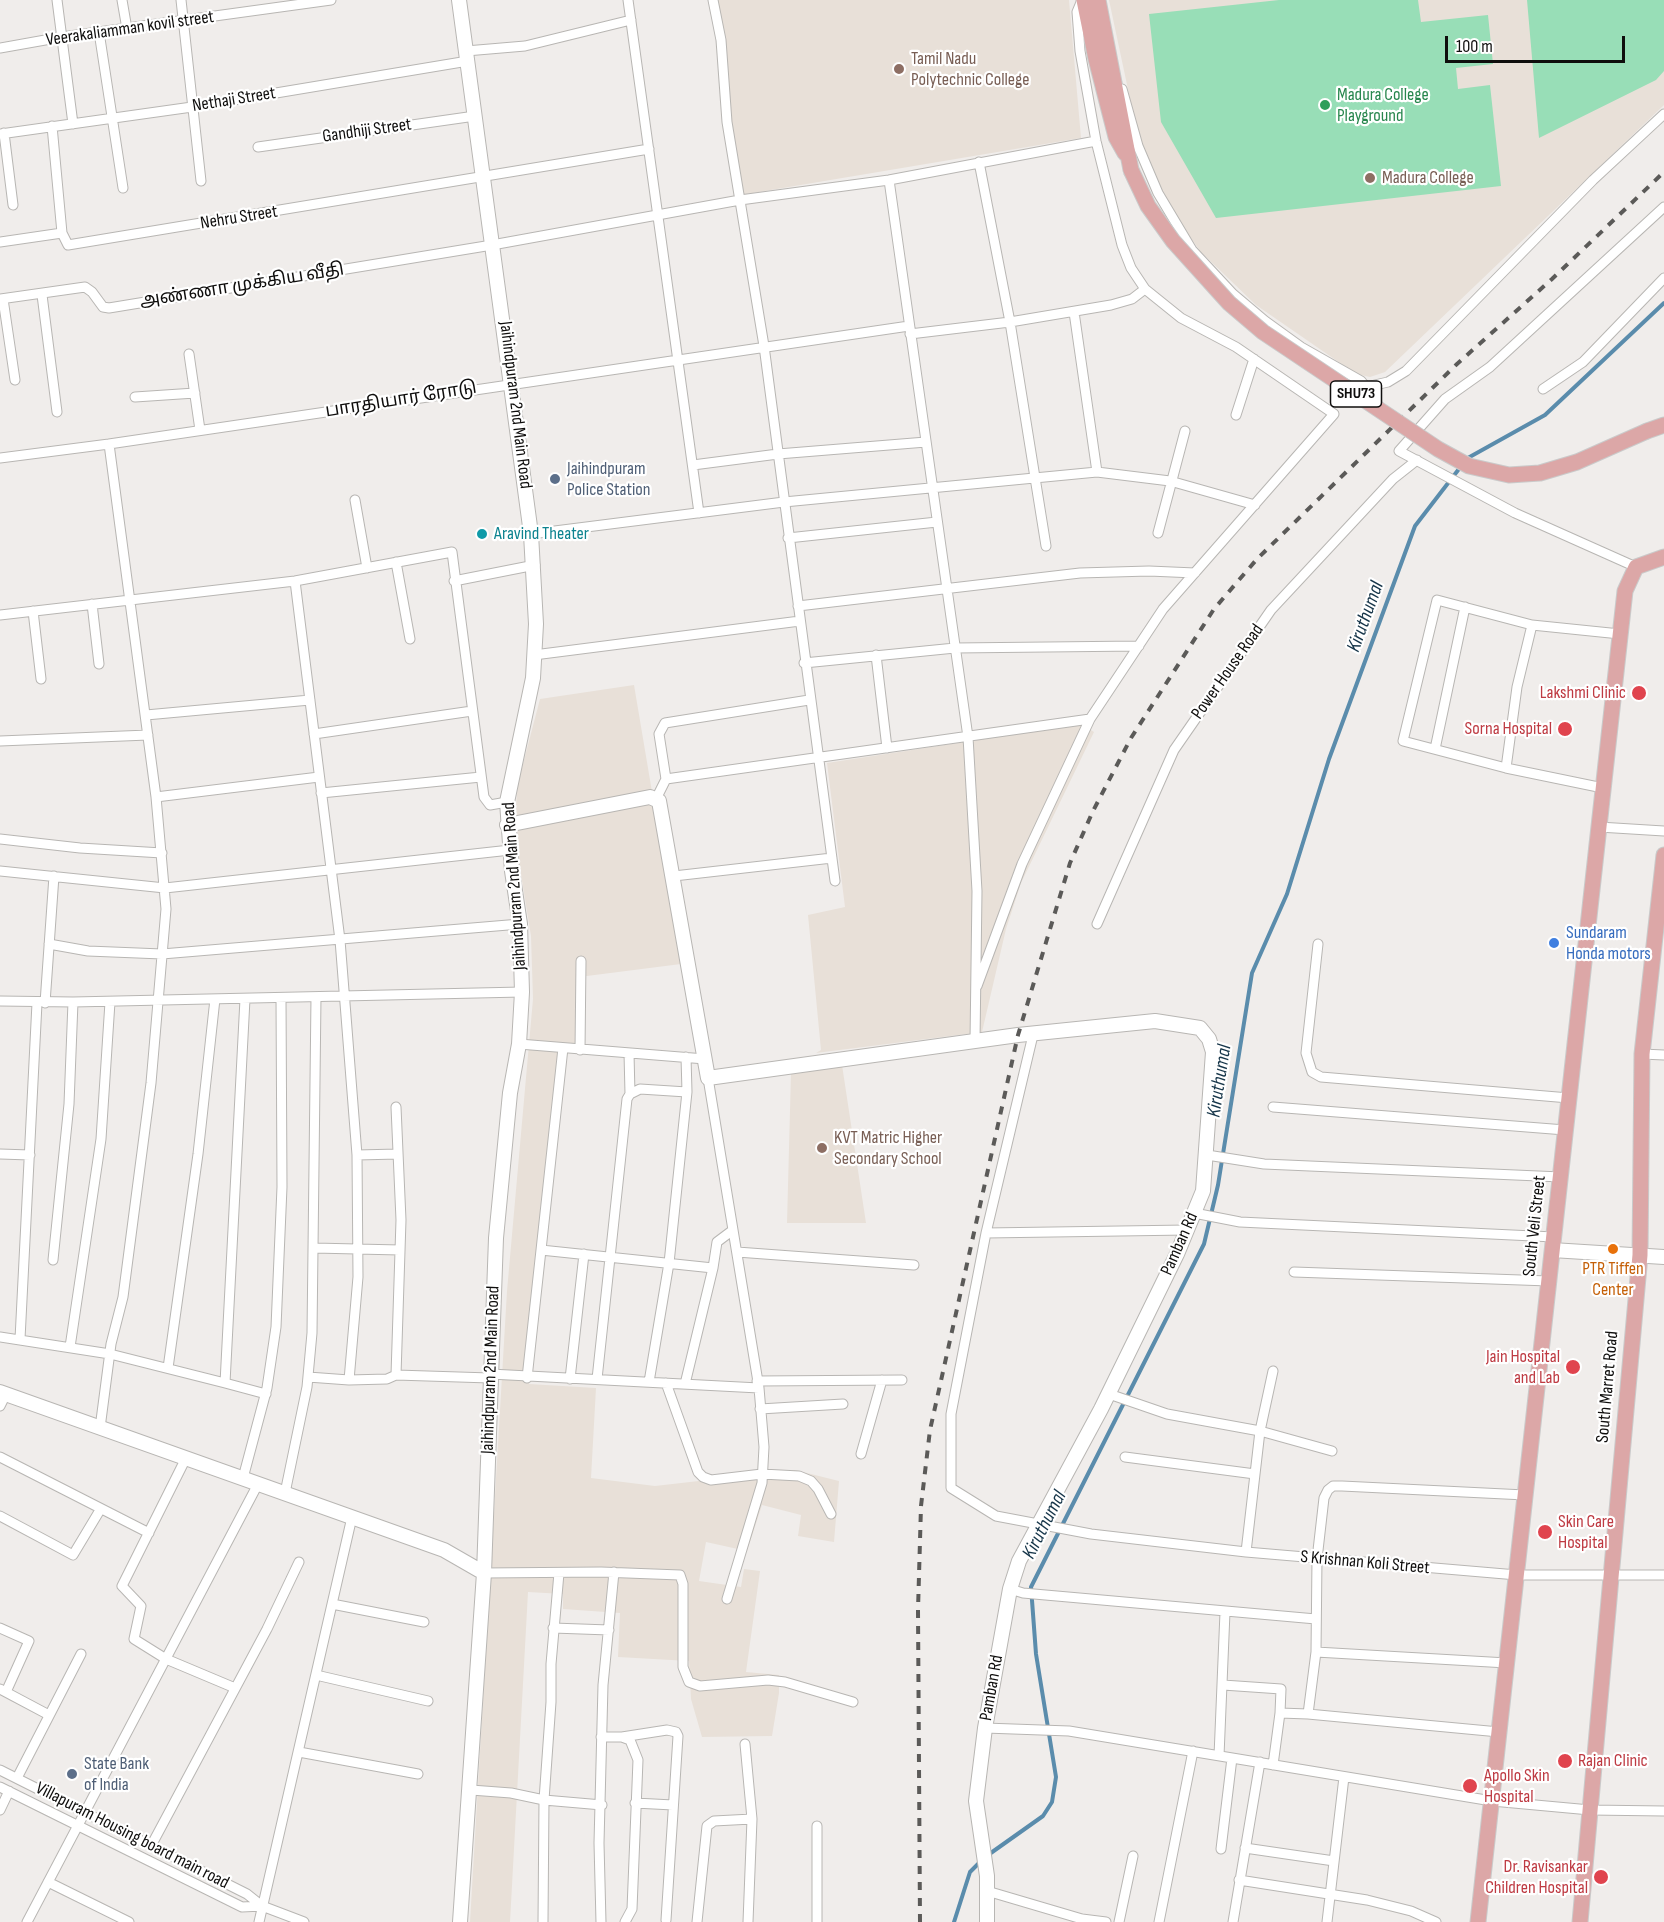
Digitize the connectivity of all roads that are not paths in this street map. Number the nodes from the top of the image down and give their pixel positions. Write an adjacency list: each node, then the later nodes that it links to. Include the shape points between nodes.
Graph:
1 (57, 0): 14 (street)
2 (122, 0): 12 (street)
3 (181, 0): 11 (street)
4 (332, 0): 11 (street, Veerakaliamman kovil street)
5 (459, 0): 16 (street, Jaihindpuram 2nd Main Road)
6 (628, 0): 10 (street)
7 (713, 0): 33 (street)
8 (1083, 0): 24 (street, via 1077,12 1080,51); 28 (main road, SHU73, via 1116,137)
9 (1100, 0): 18 (street, via 1106,6 1138,146 1158,193 1192,250 1265,321 1366,387 1388,382 1406,371 1593,180); 28 (main road, SHU73)
10 (631, 20): 16 (street, Nethaji Street); 26 (street)
11 (183, 22): 12 (street, Veerakaliamman kovil street); 17 (street)
12 (127, 29): 13 (street, Veerakaliamman kovil street)
13 (99, 32): 14 (street, Veerakaliamman kovil street); 20 (street)
14 (62, 37): 15 (street, Veerakaliamman kovil street); 21 (street)
15 (0, 48)
16 (467, 56): 17 (street, Nethaji Street); 19 (street, Jaihindpuram 2nd Main Road)
17 (192, 107): 20 (street, Nethaji Street); 31 (street)
18 (1664, 114)
19 (475, 116): 25 (street, Gandhiji Street); 29 (street, Jaihindpuram 2nd Main Road)
20 (114, 118): 21 (street, Nethaji Street); 32 (street)
21 (74, 124): 22 (street, Nethaji Street)
22 (52, 126): 23 (street, Nethaji Street); 37 (street)
23 (2, 134): 34 (street)
24 (1096, 141): 27 (street); 41 (street, via 1122,244)
25 (258, 147)
26 (649, 149): 29 (street); 36 (street)
27 (979, 162): 30 (street); 45 (street)
28 (1130, 165): 61 (main road, SHU73, bridge, via 1148,206 1173,242 1228,303 1263,332 1469,466 1509,475 1540,473 1577,462)
29 (484, 178): 37 (street, Nehru Street, via 68,245); 39 (street, Jaihindpuram 2nd Main Road)
30 (889, 180): 33 (street); 46 (street)
31 (201, 181)
32 (123, 188)
33 (740, 201): 36 (street); 47 (street)
34 (13, 205)
35 (1664, 207): 67 (street, via 1490,367 1445,399 1400,451)
36 (659, 216): 39 (street); 49 (street)
37 (62, 233): 38 (street)
38 (0, 242)
39 (492, 245): 42 (street, அண்ணா முக்கிய வீதி, via 109,308 103,307 93,291 85,287); 52 (street, Jaihindpuram 2nd Main Road)
40 (1664, 278): 53 (street, via 1583,362)
41 (1145, 289): 44 (street, பாரதியார் ரோடு, via 1132,299); 50 (street, via 1181,318)
42 (42, 295): 43 (street, அண்ணா முக்கிய வீதி); 56 (street)
43 (2, 299): 51 (street)
44 (1074, 312): 45 (street, பாரதியார் ரோடு); 69 (street)
45 (1010, 322): 46 (street, பாரதியார் ரோடு); 70 (street)
46 (910, 330): 47 (street, பாரதியார் ரோடு); 63 (street)
47 (764, 346): 49 (street, பாரதியார் ரோடு); 65 (street)
48 (189, 354): 54 (street)
49 (678, 359): 52 (street, பாரதியார் ரோடு); 68 (street)
50 (1254, 359): 57 (street); 75 (street, via 1334,414)
51 (15, 380)
52 (512, 383): 59 (street, பாரதியார் ரோடு); 79 (street, Jaihindpuram 2nd Main Road)
53 (1543, 389)
54 (195, 393): 55 (street); 59 (street)
55 (135, 397)
56 (57, 412)
57 (1236, 415)
58 (1664, 425): 61 (main road)
59 (200, 430): 64 (street, பாரதியார் ரோடு)
60 (1185, 431): 71 (street)
61 (1647, 431): 62 (main road, SHU73)
62 (1664, 432)
63 (926, 442): 65 (street); 72 (street)
64 (109, 444): 66 (street, பாரதியார் ரோடு); 91 (street)
65 (778, 454): 68 (street); 74 (street)
66 (0, 458)
67 (1417, 460): 85 (street, via 1515,513); 144 (street, Power House Road, via 1393,479 1271,610 1174,750)
68 (693, 465): 76 (street)
69 (1097, 472): 70 (street); 71 (street)
70 (1037, 477): 72 (street); 81 (street)
71 (1170, 481): 75 (street); 78 (street)
72 (932, 487): 74 (street); 77 (street)
73 (355, 500): 86 (street)
74 (784, 502): 76 (street); 80 (street)
75 (1255, 505): 87 (street)
76 (699, 513): 79 (street)
77 (936, 522): 80 (street); 90 (street)
78 (1158, 533)
79 (531, 534): 84 (street, Jaihindpuram 2nd Main Road)
80 (788, 538): 93 (street)
81 (1046, 546)
82 (1662, 560): 85 (main road)
83 (396, 562): 86 (street); 89 (street, via 452,552); 100 (street)
84 (535, 565): 89 (street); 103 (street, Jaihindpuram 2nd Main Road)
85 (1636, 567): 99 (main road, South Veli Street, via 1625,591)
86 (367, 568): 88 (street)
87 (1196, 573): 90 (street, via 1080,573); 101 (street, via 1163,609)
88 (295, 581): 91 (street); 108 (street)
89 (454, 581): 110 (street)
90 (946, 589): 93 (street); 102 (street)
91 (131, 599): 92 (street); 111 (street)
92 (92, 604): 95 (street); 106 (street)
93 (798, 606): 97 (street)
94 (1465, 608): 98 (street); 118 (street); 118 (street, via 1437,600 1403,741)
95 (33, 611): 96 (street); 107 (street)
96 (0, 615)
97 (800, 621): 103 (street); 105 (street)
98 (1532, 625): 99 (street); 120 (street, via 1517,687)
99 (1620, 634): 124 (main road, South Veli Street)
100 (410, 639)
101 (1139, 646): 102 (street); 112 (street)
102 (955, 648): 104 (street); 115 (street)
103 (534, 655): 128 (street, Jaihindpuram 2nd Main Road)
104 (876, 655): 105 (street); 117 (street)
105 (804, 663): 109 (street)
106 (99, 664)
107 (41, 679)
108 (309, 700): 111 (street); 113 (street)
109 (809, 700): 119 (street); 123 (street, via 665,723 659,734)
110 (472, 711): 113 (street); 122 (street)
111 (146, 715): 114 (street)
112 (1090, 719): 115 (street); 150 (street, via 1022,864)
113 (314, 734): 121 (street)
114 (148, 735): 116 (street); 126 (street)
115 (968, 737): 117 (street); 150 (street, via 977,891)
116 (0, 741)
117 (887, 748): 119 (street)
118 (1435, 749): 120 (street)
119 (818, 758): 123 (street); 136 (street)
120 (1506, 768): 124 (street)
121 (319, 777): 125 (street); 126 (street)
122 (481, 777): 125 (street); 128 (street, via 487,803)
123 (666, 779): 127 (street)
124 (1603, 788): 130 (main road, South Veli Street)
125 (321, 793): 137 (street)
126 (156, 797): 134 (street)
127 (656, 798): 129 (street); 140 (street)
128 (507, 802): 129 (street, Jaihindpuram 2nd Main Road)
129 (507, 825): 133 (street, Jaihindpuram 2nd Main Road)
130 (1599, 827): 131 (street); 175 (main road, South Veli Street)
131 (1664, 831)
132 (0, 838): 134 (street, via 90,849)
133 (510, 850): 137 (street); 143 (street, Jaihindpuram 2nd Main Road)
134 (162, 852): 142 (street)
135 (1664, 855): 168 (main road, South Marret Road)
136 (832, 858): 140 (street); 141 (street)
137 (330, 870): 142 (street); 145 (street)
138 (0, 871): 139 (street)
139 (54, 876): 142 (street); 146 (street)
140 (674, 876): 171 (street)
141 (835, 881)
142 (165, 888): 148 (street)
143 (520, 924): 145 (street); 151 (street, Jaihindpuram 2nd Main Road)
144 (1096, 924)
145 (340, 940): 148 (street); 153 (street)
146 (49, 944): 148 (street, via 88,951); 161 (street)
147 (1318, 944): 175 (street, via 1306,1053 1312,1072 1321,1077)
148 (162, 954): 157 (street)
149 (581, 961): 166 (street)
150 (977, 986): 163 (street)
151 (522, 992): 153 (street); 164 (street, Jaihindpuram 2nd Main Road)
152 (316, 997): 153 (street); 154 (street); 190 (street)
153 (346, 997): 182 (street)
154 (282, 998): 156 (street); 225 (street, via 282,1187 276,1327)
155 (215, 999): 156 (street); 157 (street); 209 (street)
156 (245, 999): 213 (street)
157 (158, 1000): 160 (street); 208 (street, via 125,1285)
158 (0, 1001): 161 (street)
159 (73, 1002): 160 (street); 161 (street); 199 (street, via 69,1104)
160 (110, 1002): 207 (street, via 101,1139)
161 (41, 1003): 181 (street)
162 (1033, 1035): 163 (street, Pamban Rd); 183 (street, Pamban Rd, via 1155,1021 1200,1028 1213,1052); 188 (street)
163 (975, 1041): 172 (street, Pamban Rd)
164 (519, 1044): 165 (street); 212 (street, Jaihindpuram 2nd Main Road, via 510,1093 496,1238)
165 (563, 1048): 166 (street); 193 (street)
166 (580, 1050): 167 (street)
167 (629, 1053): 170 (street); 174 (street)
168 (1642, 1054): 169 (street); 196 (main road, South Marret Road)
169 (1664, 1054)
170 (686, 1057): 171 (street); 173 (street)
171 (705, 1059): 172 (street)
172 (708, 1078): 186 (street)
173 (687, 1092): 174 (street, via 640,1089); 200 (street)
174 (630, 1094): 197 (street)
175 (1569, 1098): 178 (main road, South Veli Street)
176 (396, 1107): 180 (street)
177 (1273, 1107): 178 (street)
178 (1566, 1130): 184 (main road, South Veli Street)
179 (0, 1154): 181 (street)
180 (398, 1154): 182 (street); 192 (street)
181 (30, 1155): 205 (street)
182 (357, 1155): 191 (street)
183 (1211, 1156): 184 (street, via 1264,1164); 185 (street, Pamban Rd)
184 (1560, 1177): 189 (main road, South Veli Street)
185 (1199, 1214): 187 (street, Pamban Rd); 189 (street, via 1220,1219)
186 (733, 1230): 194 (street); 202 (street, via 717,1242)
187 (1187, 1230): 188 (street); 226 (street, Pamban Rd)
188 (986, 1233): 247 (street, S Krishnan Koli Street, via 951,1414 951,1488 996,1516)
189 (1553, 1244): 196 (street); 204 (main road, South Veli Street)
190 (314, 1248): 191 (street); 220 (street)
191 (358, 1249): 192 (street); 217 (street)
192 (400, 1250): 211 (street)
193 (541, 1250): 195 (street); 214 (street)
194 (736, 1252): 201 (street); 224 (street)
195 (584, 1254): 197 (street); 215 (street)
196 (1640, 1255): 198 (street); 257 (main road, South Marret Road)
197 (610, 1257): 200 (street); 216 (street)
198 (1664, 1257)
199 (53, 1260)
200 (669, 1263): 202 (street); 221 (street)
201 (914, 1265)
202 (712, 1268): 223 (street)
203 (1294, 1272): 204 (street)
204 (1549, 1281): 242 (main road, South Veli Street)
205 (20, 1336): 206 (street); 207 (street)
206 (0, 1337)
207 (70, 1341): 208 (street)
208 (111, 1349): 209 (street); 230 (street)
209 (168, 1364): 213 (street)
210 (1273, 1371): 231 (street)
211 (396, 1375): 212 (street); 217 (street, via 387,1379)
212 (490, 1376): 214 (street); 253 (street, Jaihindpuram 2nd Main Road)
213 (225, 1378): 225 (street)
214 (527, 1378): 215 (street)
215 (570, 1379): 216 (street)
216 (597, 1379): 221 (street)
217 (349, 1380): 220 (street)
218 (882, 1380): 219 (street); 224 (street); 233 (street)
219 (902, 1380)
220 (308, 1382): 241 (street)
221 (649, 1382): 222 (street)
222 (666, 1383): 223 (street); 237 (street, via 703,1477)
223 (685, 1384): 224 (street)
224 (758, 1385): 229 (street)
225 (267, 1388): 239 (street)
226 (1113, 1396): 231 (street, via 1167,1414); 247 (street, Pamban Rd)
227 (2, 1398): 230 (street)
228 (843, 1404): 229 (street)
229 (760, 1409): 237 (street)
230 (100, 1428): 236 (street)
231 (1260, 1431): 232 (street); 238 (street)
232 (1332, 1450)
233 (861, 1454)
234 (1125, 1456): 238 (street)
235 (0, 1457): 243 (street)
236 (186, 1458): 239 (street); 248 (street)
237 (762, 1474): 244 (street, via 799,1476 811,1481); 259 (street)
238 (1255, 1474): 249 (street)
239 (243, 1478): 240 (street)
240 (258, 1484): 241 (street); 269 (street)
241 (285, 1493): 246 (street)
242 (1525, 1496): 250 (street, via 1333,1486 1324,1498); 255 (main road, South Veli Street)
243 (100, 1509): 245 (street, via 73,1555); 248 (street)
244 (831, 1514)
245 (0, 1516)
246 (352, 1517): 253 (street, via 444,1550); 260 (street)
247 (1044, 1523): 249 (street, S Krishnan Koli Street); 258 (street, Pamban Rd, via 1019,1561)
248 (149, 1533): 269 (street, via 122,1586 141,1606 134,1639)
249 (1246, 1552): 250 (street, S Krishnan Koli Street)
250 (1317, 1559): 255 (street, S Krishnan Koli Street); 262 (street)
251 (300, 1562): 273 (street)
252 (614, 1572): 254 (street); 266 (street); 276 (street, via 680,1575 682,1667 693,1684 768,1680)
253 (484, 1573): 254 (street); 296 (street, Jaihindpuram 2nd Main Road)
254 (558, 1573): 265 (street)
255 (1516, 1575): 257 (street, S Krishnan Koli Street); 270 (main road, South Veli Street)
256 (1664, 1575): 257 (street, S Krishnan Koli Street)
257 (1611, 1576): 304 (main road, South Marret Road)
258 (1016, 1591): 261 (street); 280 (street, Pamban Rd)
259 (727, 1599)
260 (332, 1604): 263 (street); 271 (street)
261 (1225, 1612): 262 (street); 272 (street)
262 (1316, 1619): 267 (street)
263 (424, 1622)
264 (0, 1628): 274 (street, via 28,1641)
265 (553, 1628): 266 (street); 298 (street)
266 (609, 1630): 282 (street)
267 (1316, 1652): 270 (street); 278 (street)
268 (81, 1654): 279 (street)
269 (166, 1659): 273 (street); 306 (street)
270 (1507, 1663): 281 (main road, South Veli Street)
271 (316, 1675): 275 (street); 286 (street)
272 (1223, 1685): 277 (street, via 1281,1689); 287 (street)
273 (235, 1688): 310 (street)
274 (3, 1691): 279 (street)
275 (428, 1701)
276 (853, 1702)
277 (1280, 1713): 278 (street); 290 (street)
278 (1308, 1714): 281 (street)
279 (50, 1715): 294 (street)
280 (985, 1728): 285 (street, via 1059,1731); 317 (street, Pamban Rd, via 976,1801)
281 (1499, 1732): 299 (main road, South Veli Street)
282 (601, 1737): 283 (street); 301 (street)
283 (622, 1737): 300 (street, via 634,1745 638,1760); 302 (street, via 676,1732)
284 (745, 1744): 307 (street)
285 (1193, 1751): 287 (street); 336 (street)
286 (299, 1752): 292 (street); 319 (street)
287 (1219, 1756): 288 (street)
288 (1232, 1758): 289 (street); 312 (street)
289 (1260, 1762): 290 (street); 311 (street)
290 (1273, 1765): 293 (street)
291 (0, 1770): 294 (street, Villapuram Housing board main road)
292 (418, 1774)
293 (1344, 1777): 299 (street); 314 (street)
294 (17, 1778): 306 (street, Villapuram Housing board main road)
295 (0, 1787): 297 (street, Villapuram Housing board main road)
296 (471, 1790): 298 (street, via 511,1792); 326 (street, Jaihindpuram 2nd Main Road)
297 (9, 1791): 303 (street); 308 (street, Villapuram Housing board main road)
298 (544, 1800): 301 (street); 327 (street)
299 (1492, 1802): 304 (street); 340 (main road, South Veli Street)
300 (635, 1803): 302 (street); 329 (street, via 632,1909)
301 (602, 1805): 328 (street)
302 (673, 1805): 321 (street)
303 (0, 1810)
304 (1590, 1810): 305 (street); 341 (main road, South Marret Road)
305 (1664, 1811)
306 (83, 1812): 308 (street); 310 (street, Villapuram Housing board main road)
307 (752, 1819): 330 (street, via 714,1821 707,1826); 331 (street)
308 (76, 1825): 316 (street); 319 (street, Villapuram Housing board main road, via 242,1907)
309 (817, 1826): 332 (street)
310 (151, 1846): 319 (street, Villapuram Housing board main road, via 247,1894)
311 (1245, 1848): 314 (street); 315 (street)
312 (1221, 1849)
313 (1133, 1856): 335 (street)
314 (1334, 1861): 318 (street)
315 (1239, 1880): 318 (street); 337 (street)
316 (48, 1882): 320 (street); 322 (street)
317 (987, 1891): 333 (street, Pamban Rd); 334 (street, via 1082,1919)
318 (1330, 1894): 338 (street); 339 (street, via 1411,1911)
319 (262, 1906): 324 (street); 325 (street, Villapuram Housing board main road)
320 (114, 1919): 323 (street)
321 (666, 1920)
322 (27, 1922)
323 (129, 1922)
324 (259, 1922)
325 (304, 1922)
326 (460, 1922)
327 (543, 1922)
328 (601, 1922)
329 (625, 1922)
330 (697, 1922)
331 (748, 1922)
332 (817, 1922)
333 (987, 1922)
334 (1106, 1922)
335 (1119, 1922)
336 (1159, 1922)
337 (1233, 1922)
338 (1327, 1922)
339 (1436, 1922)
340 (1478, 1922)
341 (1580, 1922)

